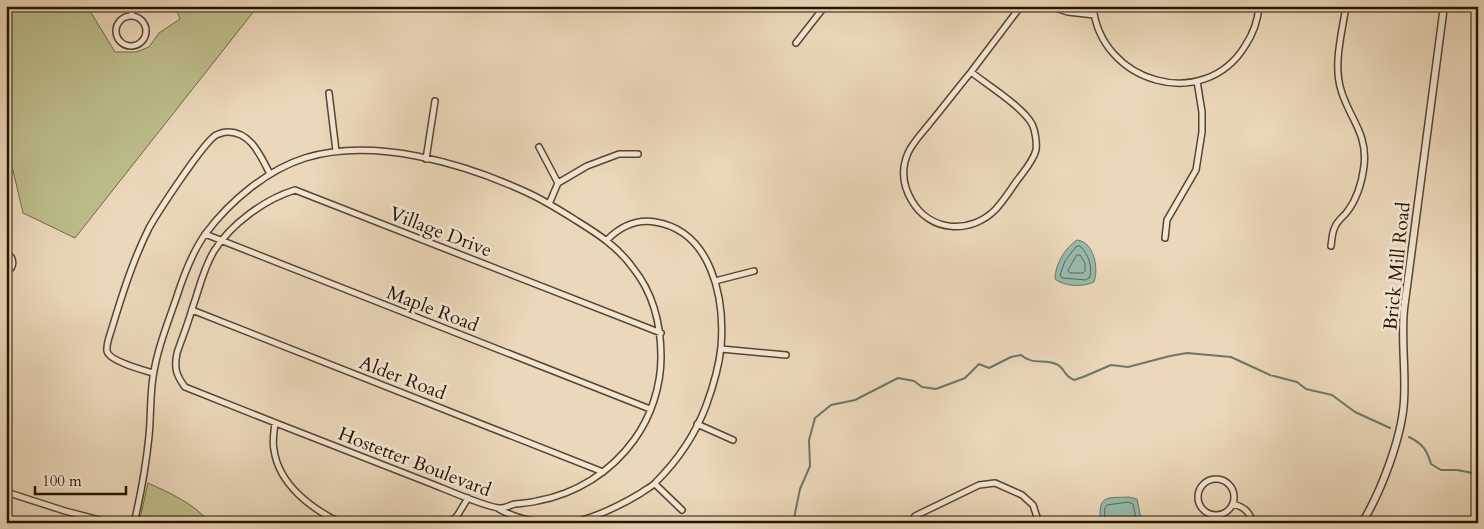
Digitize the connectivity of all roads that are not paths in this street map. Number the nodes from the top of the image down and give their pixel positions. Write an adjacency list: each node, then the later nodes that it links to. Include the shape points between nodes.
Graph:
1 (131, 6): 10 (street)
2 (825, 6): 11 (street)
3 (1021, 6): 12 (street)
4 (1050, 6): 9 (street)
5 (1093, 6): 9 (street)
6 (1259, 6): 13 (street, via 1256,24 1243,50 1222,69)
7 (1346, 6): 27 (street, via 1338,76 1341,91 1363,141 1364,164 1360,188 1348,211 1334,227)
8 (1444, 6): 57 (street, Brick Mill Road, via 1404,309 1404,404 1395,444 1379,489)
9 (1094, 15): 13 (street, via 1105,43 1125,66 1138,74 1166,82)
10 (132, 16): 10 (street, via 121,20 116,32 122,42 132,45 142,40 146,30 140,18)
11 (796, 43)
12 (971, 72): 12 (street, via 919,137 908,153 904,167 904,182 920,212 937,223 956,228 983,219 995,210 1031,162 1036,150 1032,124 1022,112)
13 (1196, 81): 24 (street, via 1202,112 1196,170 1167,220)
14 (329, 93): 17 (street)
15 (435, 101): 19 (street)
16 (539, 147): 21 (street)
17 (336, 151): 19 (street, Hostetter Boulevard, via 396,153); 20 (street, Hostetter Boulevard, via 301,159)
18 (638, 154): 21 (street, via 619,154 598,160)
19 (426, 158): 22 (street, Hostetter Boulevard, via 486,175)
20 (270, 174): 23 (street, Hostetter Boulevard, via 239,197); 36 (street, via 255,146 246,138 225,132 215,136 150,227 118,308 107,352 112,358)
21 (558, 183): 22 (street)
22 (549, 204): 25 (street, Hostetter Boulevard)
23 (205, 234): 26 (street, Maple Road); 36 (street, Hostetter Boulevard, via 180,286)
24 (1165, 238)
25 (607, 240): 31 (street, via 624,226 638,222 669,224 697,245 709,263); 33 (street, Hostetter Boulevard, via 633,266 646,287)
26 (221, 241): 32 (street, Village Drive, via 204,273); 33 (street, Village Drive, via 260,205 295,190); 37 (street, Maple Road)
27 (1330, 246)
28 (6, 252): 30 (street, via 13,261)
29 (754, 271): 31 (street)
30 (6, 274)
31 (715, 281): 34 (street, via 722,328)
32 (192, 310): 38 (street, Hostetter Boulevard, via 174,365 177,378 185,387); 41 (street, Alder Road)
33 (660, 333): 37 (street, Hostetter Boulevard, via 661,366)
34 (721, 349): 35 (street); 39 (street, via 712,388)
35 (786, 355)
36 (153, 373): 49 (street, Hostetter Boulevard, via 147,456)
37 (650, 409): 41 (street, Hostetter Boulevard, via 629,447)
38 (274, 423): 44 (street, Hostetter Boulevard); 50 (street, via 273,449 284,477 308,502)
39 (697, 424): 40 (street); 42 (street, via 690,441)
40 (733, 440)
41 (603, 472): 46 (street, Hostetter Boulevard, via 566,493)
42 (655, 484): 47 (street); 53 (street, via 607,512)
43 (6, 492): 48 (street)
44 (468, 498): 46 (street, Hostetter Boulevard); 51 (street)
45 (1232, 504): 45 (street, via 1233,491 1225,482 1209,480 1200,488 1198,501 1208,514 1224,513); 56 (street, via 1243,507)
46 (499, 509): 52 (street, via 524,520)
47 (682, 510)
48 (111, 523)
49 (134, 523)
50 (341, 523)
51 (449, 523)
52 (549, 523)
53 (571, 523)
54 (911, 523): 55 (street, via 915,516 979,484 994,483 1022,495 1033,505)
55 (1039, 523)
56 (1253, 523)
57 (1362, 523)

